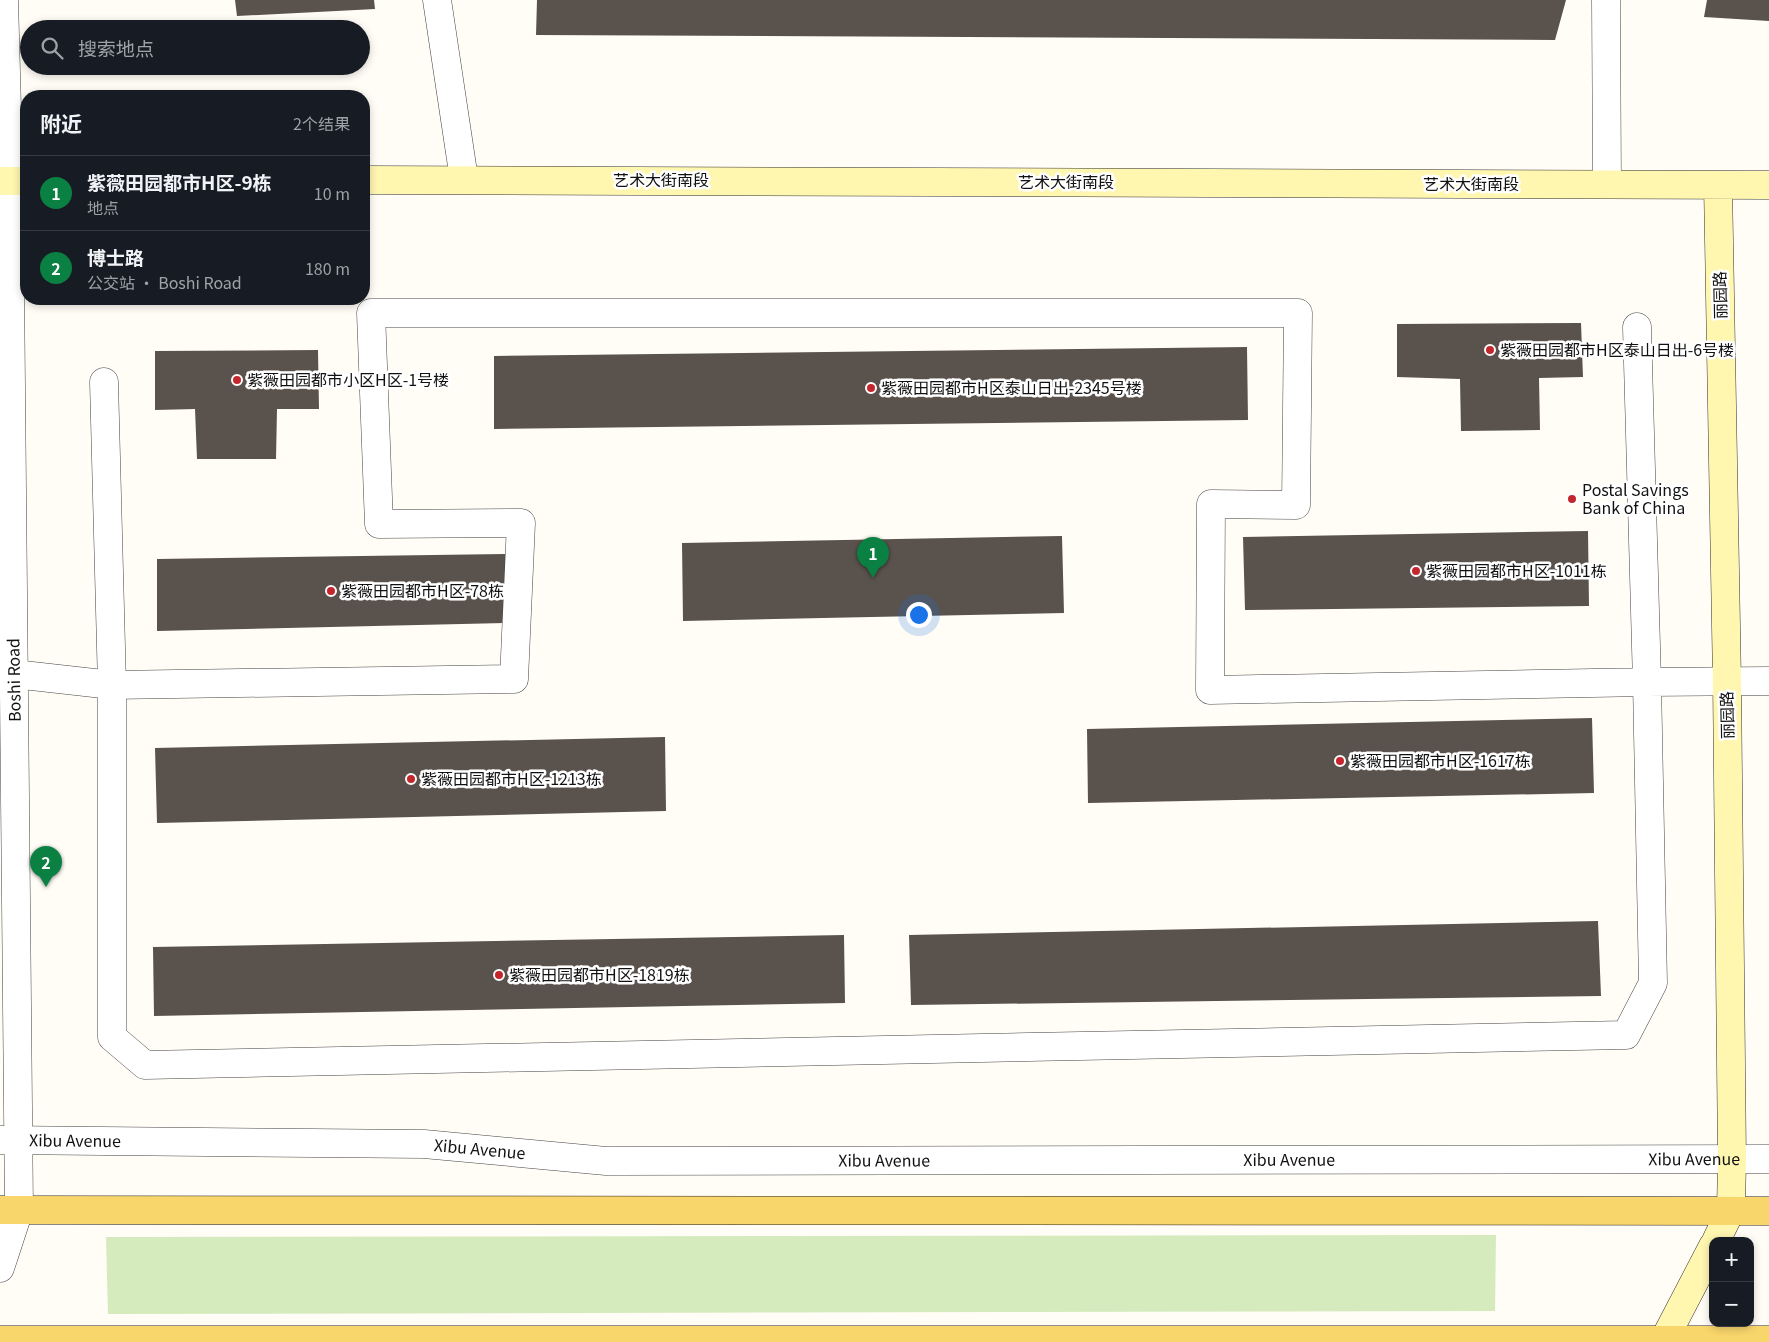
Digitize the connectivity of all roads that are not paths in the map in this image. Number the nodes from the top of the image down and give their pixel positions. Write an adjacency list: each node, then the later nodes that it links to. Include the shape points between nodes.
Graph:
1 (4, 0): 6 (street, Boshi Road)
2 (437, 0): 5 (street)
3 (1606, 0): 7 (street)
4 (370, 180): 5 (street, 艺术大街南段)
5 (464, 180): 7 (street, 艺术大街南段)
6 (12, 181): 12 (street, Boshi Road)
7 (1607, 184): 8 (street, 艺术大街南段)
8 (1718, 185): 9 (street, 艺术大街南段); 13 (street, 丽园路)
9 (1769, 185)
10 (1637, 326): 15 (street)
11 (104, 382): 16 (street)
12 (14, 674): 16 (street); 17 (street, Boshi Road)
13 (1727, 681): 14 (street); 15 (street); 18 (street, 丽园路)
14 (1769, 681)
15 (1647, 682): 16 (street, via 1653,983 1626,1035 145,1066 112,1037); 16 (street, via 1210,690 1211,504 1296,505 1298,313 371,313 379,524 520,523 514,680)
16 (112, 685)
17 (10, 1140): 18 (street, Xibu Avenue, via 424,1144 606,1161); 20 (street, Boshi Road)
18 (1732, 1159): 19 (street, Xibu Avenue); 21 (street, 丽园路)
19 (1769, 1159)
20 (10, 1210): 21 (main road); 25 (street, Boshi Road)
21 (1731, 1210): 22 (main road); 23 (street, 丽园路)
22 (1769, 1211)
23 (1718, 1237)
24 (1709, 1254): 28 (street)
25 (0, 1268)
26 (0, 1340): 28 (main road)
27 (1769, 1340): 28 (main road)
28 (1664, 1341)

